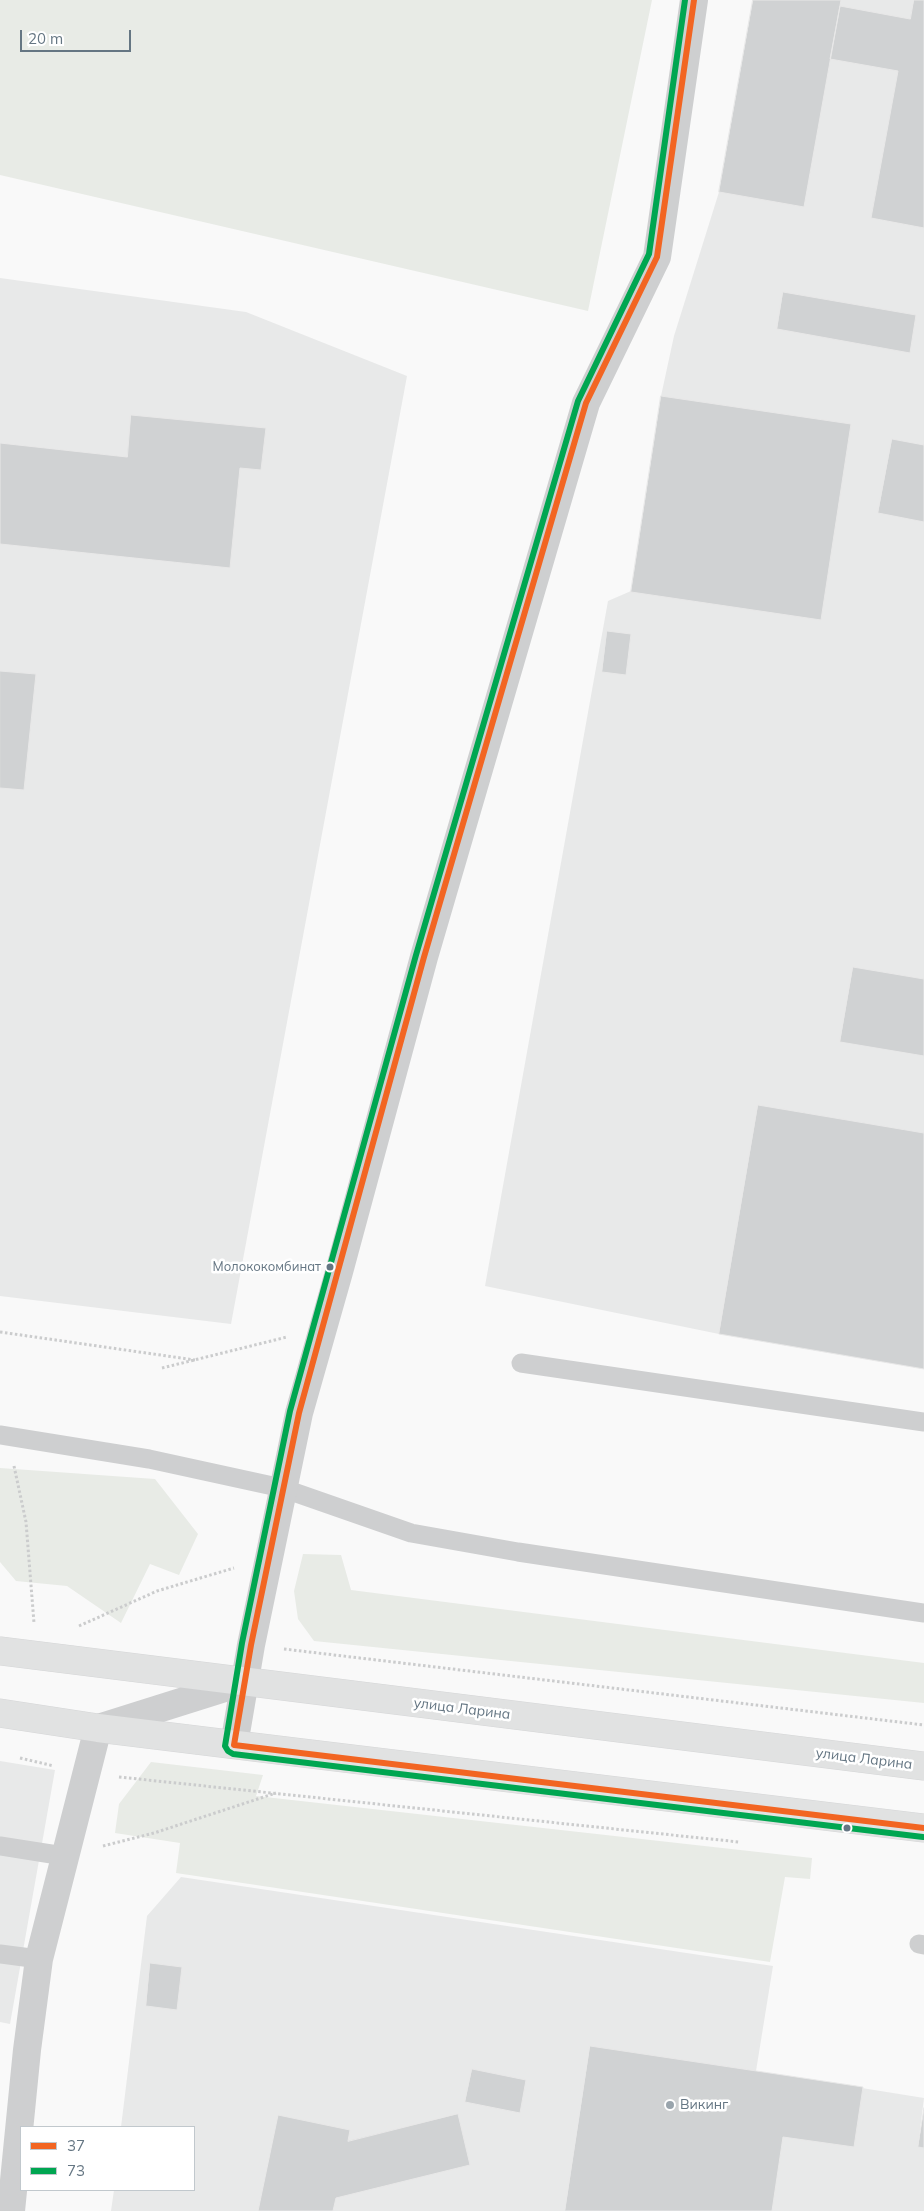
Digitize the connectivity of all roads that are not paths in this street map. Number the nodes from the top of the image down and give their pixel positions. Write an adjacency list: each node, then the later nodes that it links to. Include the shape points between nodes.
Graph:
1 (694, 0): 5 (street, via 657,257 586,403 424,957 299,1413)
2 (521, 1363): 3 (lane)
3 (924, 1422)
4 (4, 1436): 5 (lane, via 149,1459)
5 (282, 1488): 6 (lane, via 411,1533); 8 (street)
6 (924, 1613)
7 (0, 1651): 8 (main road, улица Ларина)
8 (244, 1682): 10 (street); 11 (street); 12 (main road, улица Ларина)
9 (0, 1713): 10 (main road)
10 (98, 1728): 11 (main road); 15 (street)
11 (234, 1744): 13 (main road)
12 (924, 1766)
13 (924, 1828)
14 (0, 1846): 15 (lane)
15 (64, 1856): 17 (street)
16 (0, 1954): 17 (lane)
17 (39, 1959): 18 (street)
18 (11, 2211)

